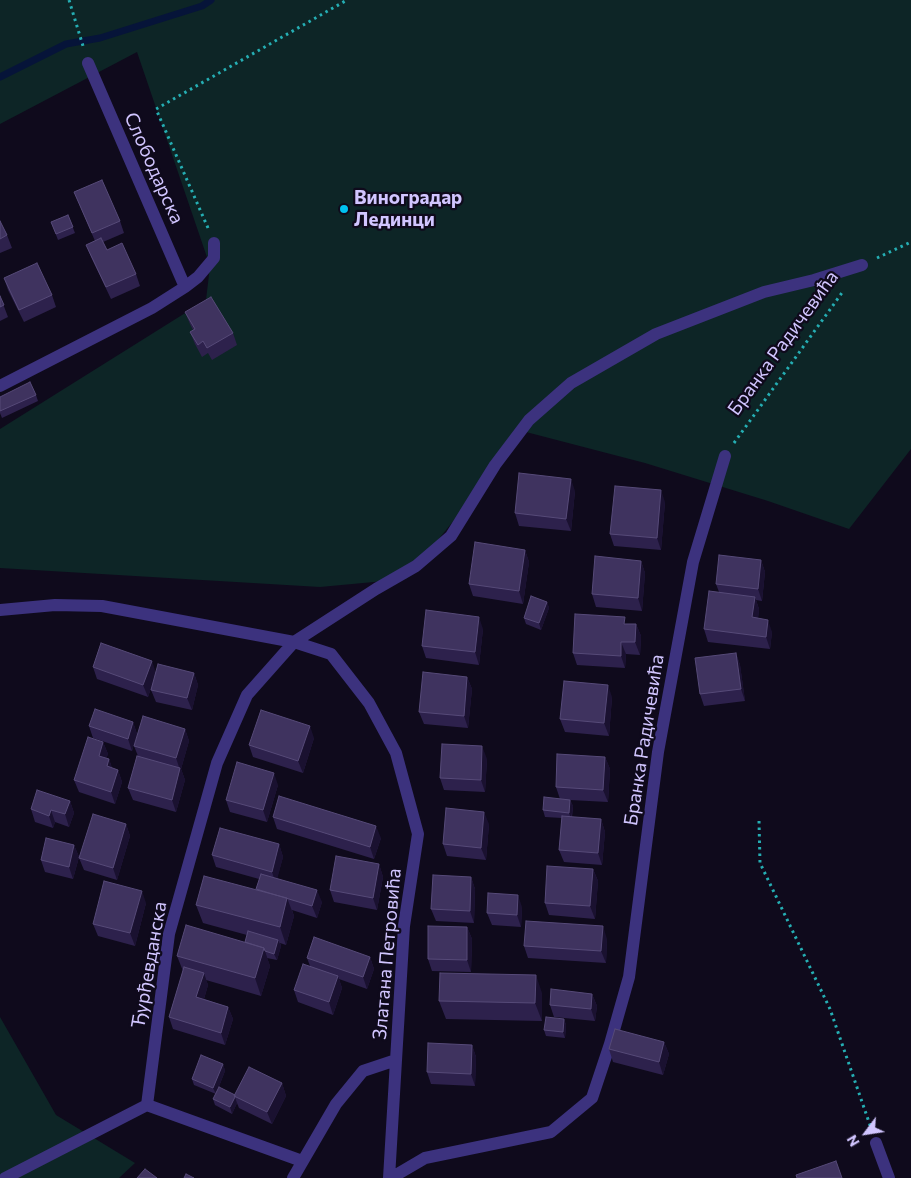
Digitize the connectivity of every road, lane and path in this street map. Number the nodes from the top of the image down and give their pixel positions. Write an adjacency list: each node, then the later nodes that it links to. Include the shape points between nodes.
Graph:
1 (70, 0): 3 (path)
2 (348, 0): 5 (path, via 156,109)
3 (88, 64): 7 (street, Слободарска)
4 (911, 242): 6 (path, Бранка Радичевића)
5 (214, 243): 7 (street, via 214,258)
6 (862, 265): 12 (street, via 764,292 656,334 571,383 529,420 495,465 451,536 416,566)
7 (185, 287): 9 (street, via 152,308)
8 (845, 289): 10 (path, Бранка Радичевића)
9 (0, 386)
10 (725, 456): 20 (street, Бранка Радичевића, via 693,562 658,752 629,977 592,1098 551,1132 425,1158)
11 (0, 610): 12 (street, Златана Петровића, via 55,605 102,606)
12 (294, 642): 14 (street, Златана Петровића, via 331,654 369,703 396,753 418,834 404,926); 15 (street, Ђурђевданска, via 248,695 217,763 169,934)
13 (759, 821): 16 (path, via 760,863 830,1009)
14 (396, 1060): 17 (street, Златана Петровића, via 363,1071 336,1104); 20 (street, Златана Петровића)
15 (147, 1105): 17 (street); 18 (street)
16 (876, 1143): 21 (street)
17 (302, 1161): 19 (street, Златана Петровића)
18 (5, 1178)
19 (293, 1178)
20 (390, 1178)
21 (889, 1178)

